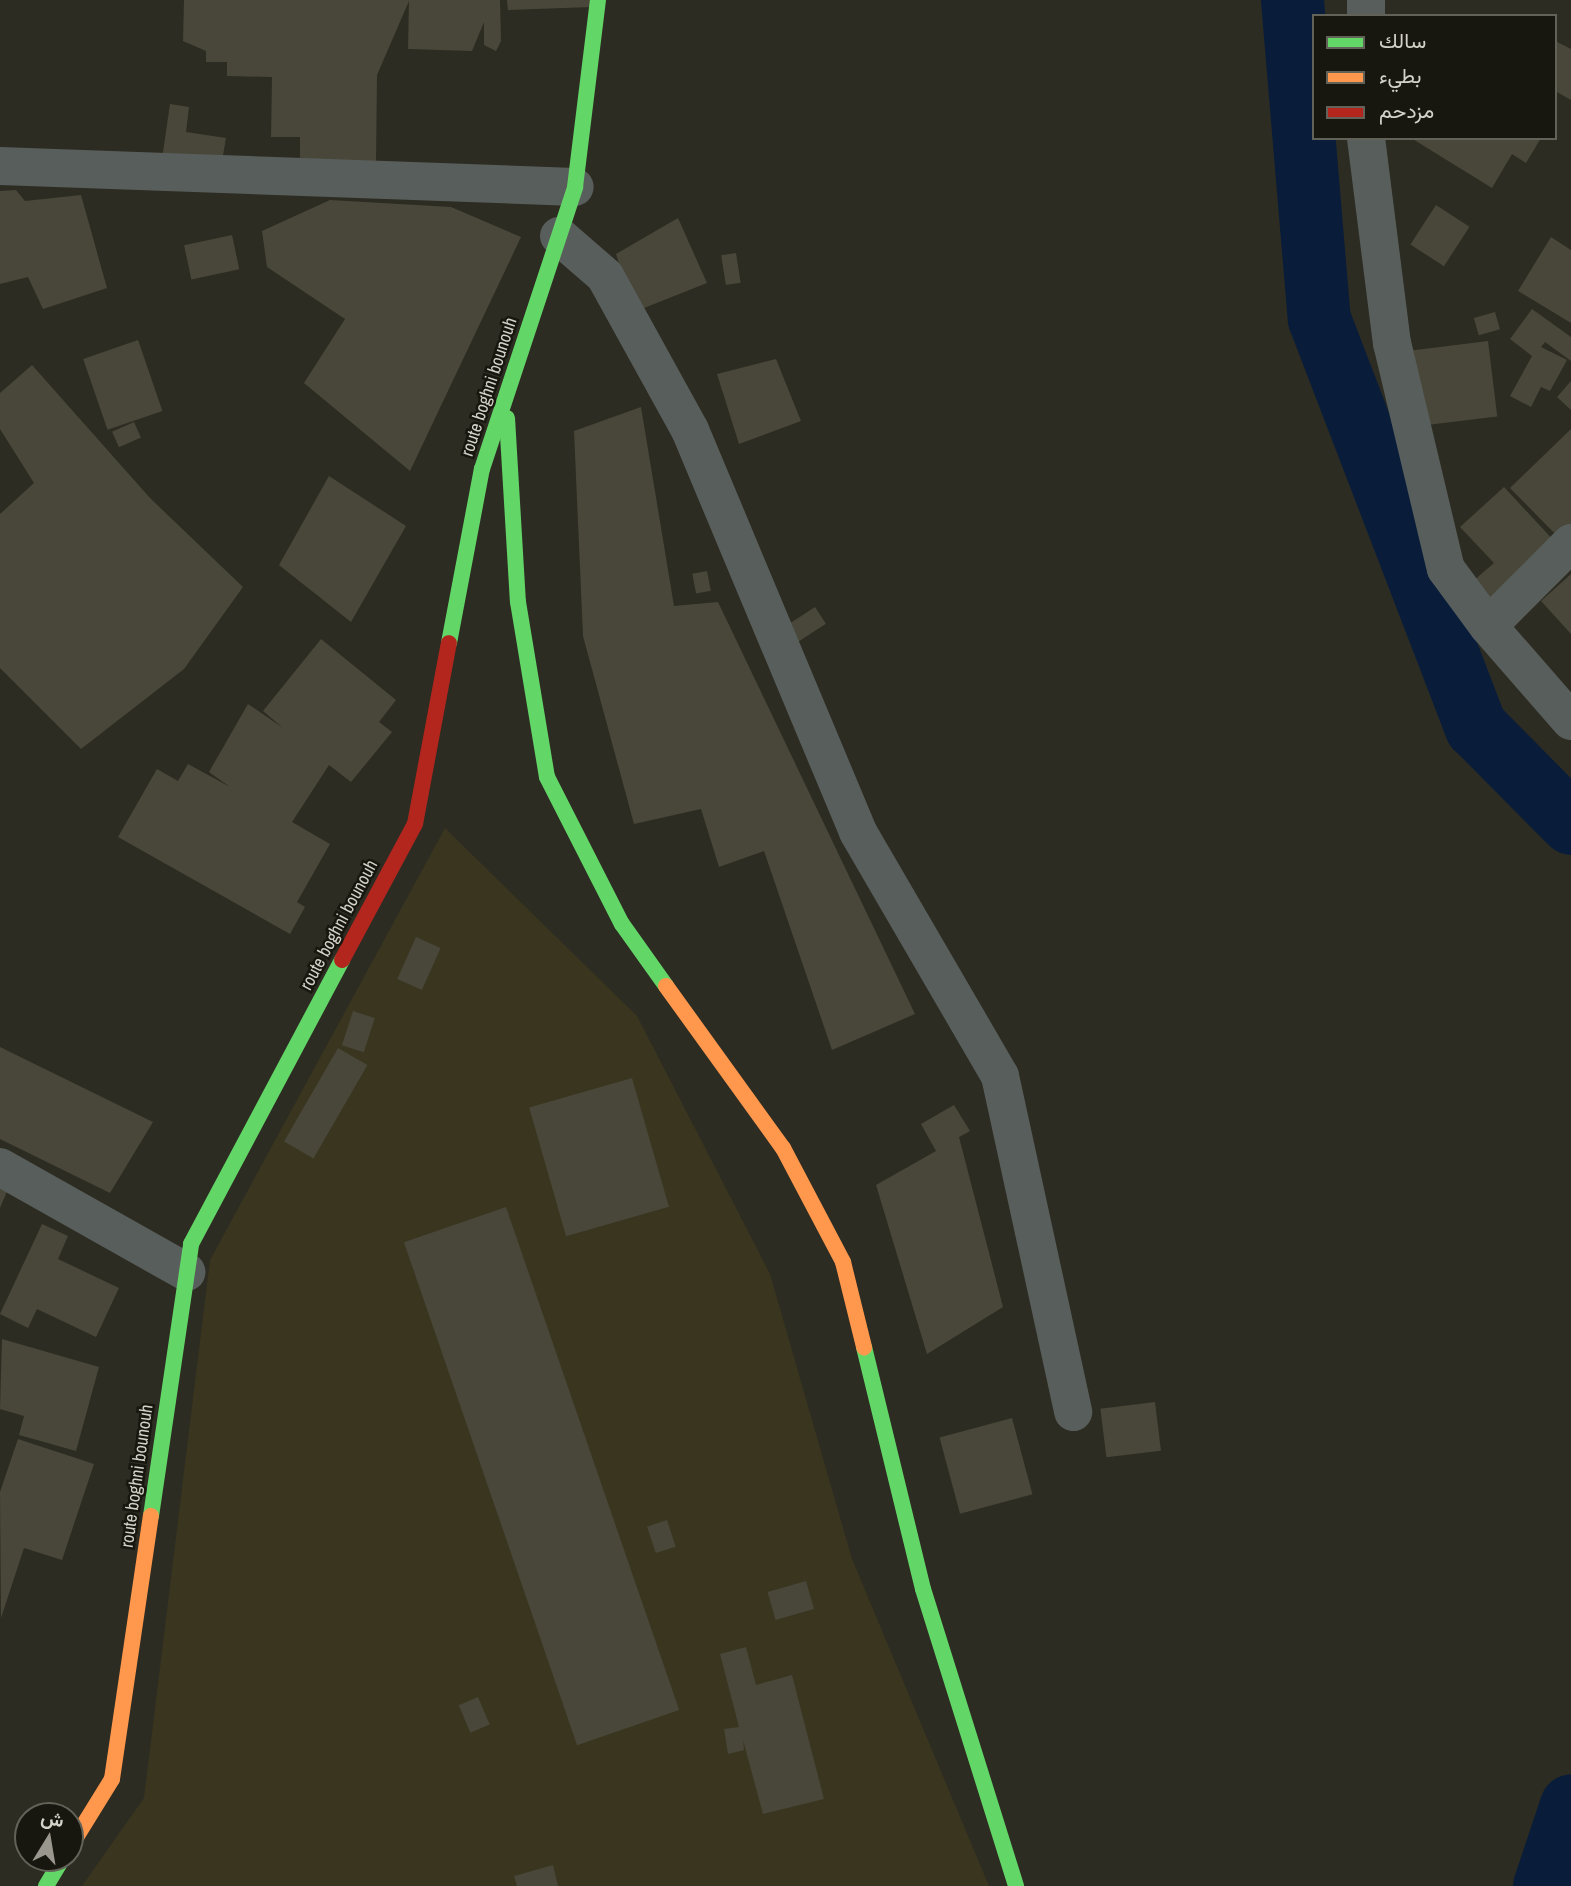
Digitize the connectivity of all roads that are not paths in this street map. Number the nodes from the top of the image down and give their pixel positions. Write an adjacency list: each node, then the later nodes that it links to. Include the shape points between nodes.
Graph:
1 (598, 0): 4 (main road, route boghni bounouh)
2 (1366, 140): 8 (street, via 1392,343 1446,569)
3 (0, 166): 4 (street)
4 (575, 187): 5 (main road, route boghni bounouh)
5 (559, 236): 6 (main road, route boghni bounouh); 12 (street, via 605,276 690,430 858,832 1000,1076)
6 (505, 399): 11 (main road, route boghni bounouh, via 482,469 415,824 191,1244); 14 (main road, via 518,602 547,776 622,924 783,1148 843,1262 923,1589)
7 (1571, 543): 8 (street)
8 (1488, 626): 9 (street)
9 (1571, 721)
10 (0, 1167): 11 (street)
11 (186, 1272): 13 (main road, route boghni bounouh, via 112,1779)
12 (1073, 1412)
13 (84, 1824)
14 (1016, 1886)

